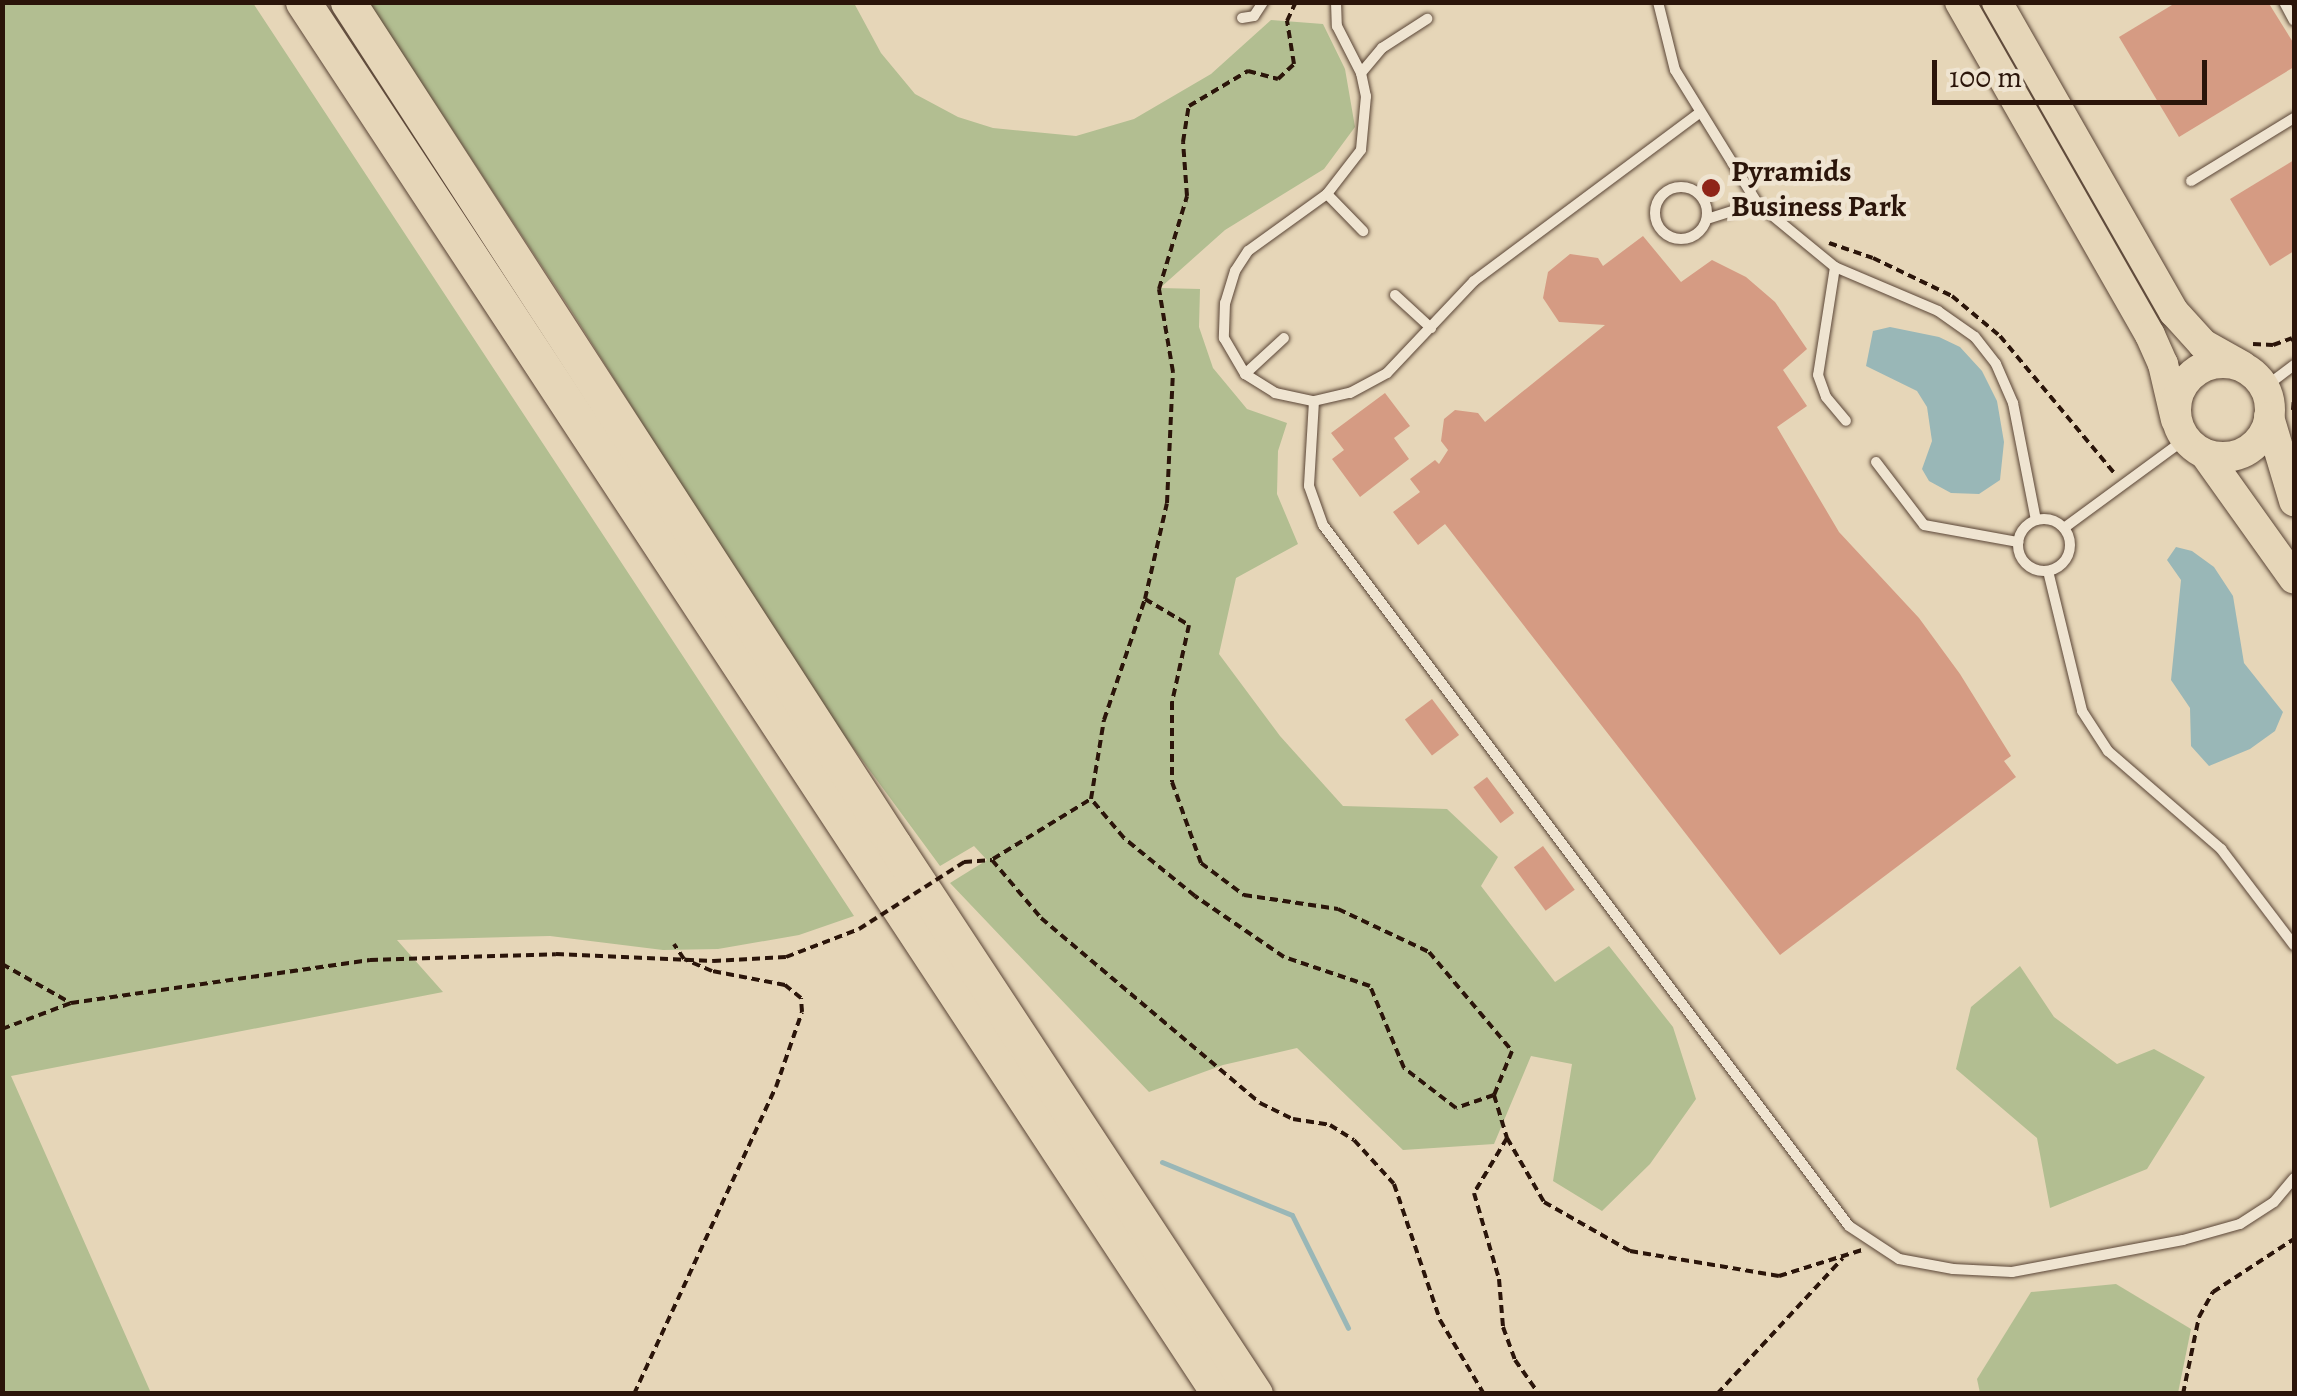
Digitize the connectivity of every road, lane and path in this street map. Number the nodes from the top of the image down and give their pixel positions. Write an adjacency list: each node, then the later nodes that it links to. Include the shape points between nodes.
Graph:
1 (303, 2): 43 (highway)
2 (348, 2): 59 (highway)
3 (1263, 2): 10 (lane, via 1254,16)
4 (1296, 2): 40 (path, via 1288,21 1294,64 1278,79 1248,71 1190,106 1183,142 1187,196 1159,289 1174,372 1174,430 1167,503)
5 (1336, 2): 13 (lane, via 1337,26)
6 (1658, 2): 14 (lane, via 1675,70)
7 (1960, 2): 32 (main road, via 2150,336)
8 (2284, 2): 12 (lane)
9 (1999, 5): 26 (main road, via 2174,312 2204,344)
10 (1242, 18)
11 (1427, 19): 13 (lane, via 1382,48)
12 (2294, 21)
13 (1361, 74): 17 (lane, via 1361,150)
14 (1699, 113): 18 (lane); 23 (lane, via 1474,281)
15 (2294, 118): 16 (lane)
16 (2191, 181)
17 (1328, 194): 20 (lane); 28 (lane, via 1248,251 1235,271 1224,338)
18 (1757, 203): 19 (lane); 21 (lane)
19 (1707, 219): 19 (lane, via 1698,234 1682,240 1665,234 1655,210 1669,190 1686,187 1706,202)
20 (1363, 231)
21 (1835, 267): 31 (lane, via 1818,374); 35 (lane, via 1938,312 1975,337 2013,402)
22 (1395, 295): 23 (lane)
23 (1432, 328): 29 (lane, via 1387,373 1350,393)
24 (1284, 338): 28 (lane)
25 (2294, 342): 26 (path)
26 (2242, 355): 30 (main road); 32 (main road, via 2196,370 2180,389)
27 (2294, 365): 30 (lane)
28 (1245, 374): 29 (lane, via 1275,393)
29 (1314, 401): 54 (lane, via 1309,486 1323,526 1794,1157 1849,1226)
30 (2267, 402): 32 (main road, via 2265,431 2247,451 2219,457); 34 (main road)
31 (1846, 421)
32 (2189, 438): 36 (lane); 39 (main road)
33 (1876, 462): 37 (lane, via 1924,525)
34 (2294, 501)
35 (2036, 520): 36 (lane); 37 (lane)
36 (2064, 528): 38 (lane, via 2066,558)
37 (2018, 542): 38 (lane, via 2027,565)
38 (2048, 571): 45 (lane, via 2082,711 2108,752 2221,850)
39 (2294, 579)
40 (1145, 599): 41 (path, via 1104,720); 50 (path, via 1189,625 1172,702 1172,782 1202,863 1244,895 1338,909 1428,952 1512,1050)
41 (1091, 799): 42 (path); 50 (path, via 1124,838 1194,896 1284,957 1370,986 1404,1068 1456,1108)
42 (992, 860): 46 (path, bridge, via 964,862 859,930 786,957); 60 (path, via 1041,918 1260,1103 1293,1120 1330,1125 1354,1140 1394,1184 1440,1320)
43 (907, 920): 57 (highway); 58 (highway)
44 (674, 944): 46 (path)
45 (2294, 945)
46 (684, 959): 48 (path, via 556,954 370,960); 56 (path, via 712,972 785,985 801,998 802,1012 776,1087)
47 (2, 964): 48 (path)
48 (71, 1003): 49 (path)
49 (2, 1030)
50 (1494, 1095): 51 (path)
51 (1508, 1138): 55 (path, via 1544,1202 1630,1251 1779,1276); 61 (path, via 1474,1193 1499,1278 1503,1327 1515,1360)
52 (2294, 1178): 54 (lane, via 2274,1202 2240,1224 2012,1272 1898,1259)
53 (2294, 1239): 63 (path, via 2213,1292 2199,1317)
54 (1878, 1245): 55 (path)
55 (1846, 1255): 62 (path)
56 (634, 1394)
57 (1200, 1394)
58 (1219, 1394)
59 (1256, 1394)
60 (1484, 1394)
61 (1540, 1394)
62 (1717, 1394)
63 (2183, 1394)

